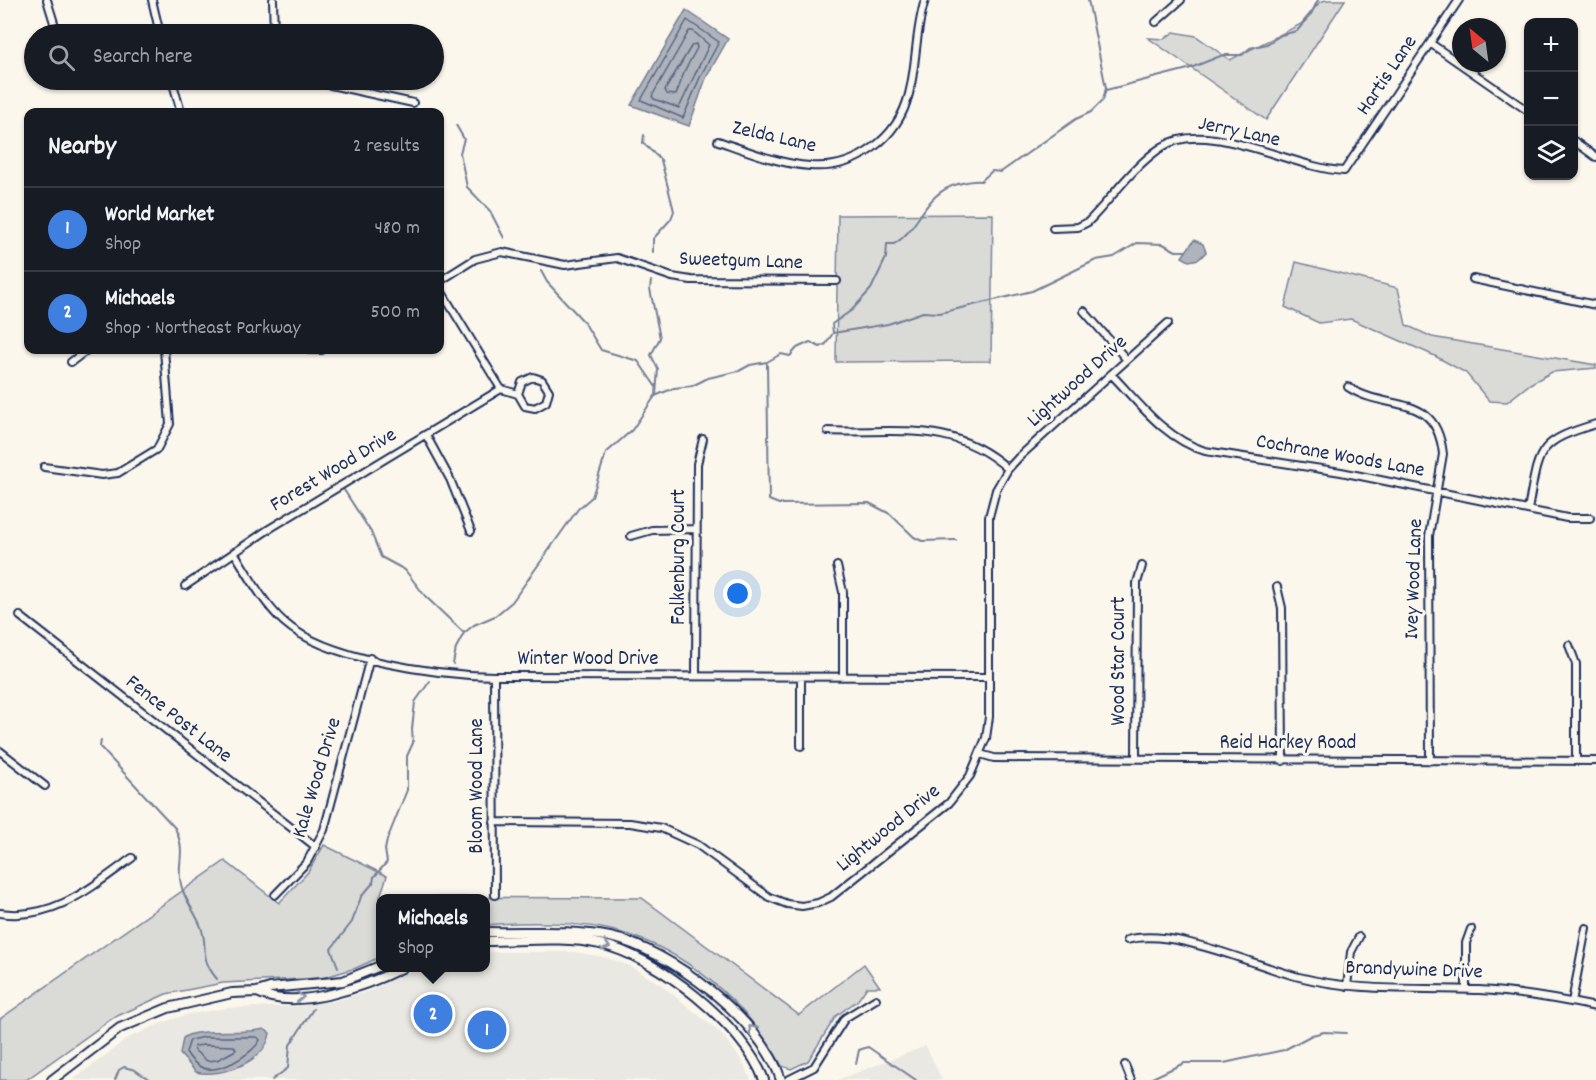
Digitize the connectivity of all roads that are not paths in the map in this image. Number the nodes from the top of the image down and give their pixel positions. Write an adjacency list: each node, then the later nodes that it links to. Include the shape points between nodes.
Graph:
1 (47, 0): 8 (street)
2 (152, 0): 9 (street)
3 (273, 0): 10 (street)
4 (925, 0): 17 (street, Zelda Lane, via 903,112 892,130 870,150 839,164 811,166 777,160)
5 (1181, 0): 7 (street)
6 (1459, 0): 11 (street, Hartis Lane)
7 (1155, 22)
8 (54, 24)
9 (158, 24)
10 (274, 24)
11 (1430, 43): 16 (street); 20 (street, Hartis Lane)
12 (175, 90): 15 (street)
13 (354, 90): 14 (street)
14 (413, 103)
15 (180, 108)
16 (1524, 108)
17 (718, 141)
18 (1578, 144): 19 (street)
19 (1596, 157)
20 (1344, 171): 21 (street, Jerry Lane, via 1318,168 1214,140 1181,139 1144,162 1088,222 1078,227)
21 (1053, 228)
22 (444, 278): 24 (street, Sweetgum Lane, via 475,259 502,252 565,265 616,258 691,280)
23 (1473, 279): 26 (street)
24 (837, 281)
25 (444, 296): 35 (street)
26 (1596, 305)
27 (1084, 312): 31 (street)
28 (1168, 323): 31 (street, Lightwood Drive)
29 (82, 354): 32 (street)
30 (164, 354): 41 (street, via 170,424 157,449 111,475)
31 (1127, 360): 33 (street, Lightwood Drive)
32 (71, 362)
33 (1111, 374): 42 (street, Lightwood Drive); 43 (street, Cochrane Woods Lane, via 1166,430 1194,448)
34 (1348, 387): 43 (street, Ivey Wood Lane, via 1360,394 1418,409 1434,424 1443,454)
35 (501, 389): 36 (street); 39 (street, Forest Wood Drive)
36 (518, 394): 36 (street, via 525,406 535,408 546,402 549,391 542,380 533,377 522,382)
37 (1596, 424): 44 (street, via 1559,435 1544,447 1536,463)
38 (828, 431): 42 (street, via 949,435 974,444)
39 (426, 435): 47 (street, via 450,479); 49 (street, Forest Wood Drive)
40 (703, 439): 46 (street, Falkenburg Court, via 696,464)
41 (44, 467)
42 (1008, 469): 61 (street, Lightwood Drive, via 996,490 989,518)
43 (1437, 491): 44 (street, Cochrane Woods Lane); 67 (street, Ivey Wood Lane, via 1429,536)
44 (1528, 510): 45 (street, Cochrane Woods Lane)
45 (1590, 518)
46 (696, 529): 48 (street, via 652,530); 58 (street, Falkenburg Court)
47 (471, 531)
48 (631, 536)
49 (234, 552): 52 (street, Forest Wood Drive); 56 (street, Winter Wood Drive, via 267,604 289,627 321,644)
50 (837, 566): 60 (street, via 843,592)
51 (1142, 566): 65 (street, Wood Star Court, via 1137,583)
52 (185, 585)
53 (1277, 587): 66 (street, via 1282,608)
54 (20, 616): 72 (street, Fence Post Lane)
55 (1569, 645): 68 (street, via 1576,664)
56 (370, 658): 57 (street, Winter Wood Drive, via 429,672); 72 (street, Kale Wood Drive, via 327,820)
57 (494, 676): 58 (street, Winter Wood Drive); 71 (street, Bloom Wood Lane)
58 (696, 676): 59 (street, Winter Wood Drive)
59 (801, 676): 60 (street, Winter Wood Drive); 62 (street)
60 (843, 676): 61 (street, Winter Wood Drive)
61 (989, 677): 64 (street, Lightwood Drive, via 988,727)
62 (801, 746)
63 (0, 751): 70 (street)
64 (980, 754): 65 (street, Reid Harkey Road, via 994,758); 71 (street, Lightwood Drive, via 963,786 941,811 838,892 810,905 787,904 769,897 698,845 650,825)
65 (1137, 759): 66 (street, Reid Harkey Road)
66 (1283, 760): 67 (street, Reid Harkey Road)
67 (1430, 761): 68 (street, Reid Harkey Road)
68 (1576, 761): 69 (street, Reid Harkey Road)
69 (1596, 761)
70 (45, 786)
71 (494, 822): 75 (street, Bloom Wood Lane)
72 (316, 847): 74 (street, Kale Wood Drive, via 299,872)
73 (132, 858): 76 (street, via 78,897 55,908 30,914)
74 (275, 895)
75 (495, 896)
76 (0, 913)
77 (1586, 928): 89 (street)
78 (1471, 929): 86 (street, via 1466,943)
79 (490, 932): 94 (street, one-way to 79, via 757,1034 739,1014 646,948 590,934)
80 (1359, 937): 85 (street, via 1351,952)
81 (1127, 940): 85 (street, Brandywine Drive, via 1144,938 1191,944 1281,972)
82 (490, 941): 93 (street, one-way to 93, via 583,942 615,948 644,961 719,1016 745,1045)
83 (376, 968): 87 (street, via 343,981)
84 (392, 972): 87 (street, one-way to 84, via 268,998 344,992)
85 (1347, 986): 86 (street, Brandywine Drive)
86 (1466, 989): 89 (street, Brandywine Drive)
87 (257, 992): 92 (street, via 210,996 142,1017 100,1042)
88 (876, 999): 95 (street, via 845,1018 814,1067)
89 (1572, 1002): 90 (street, Brandywine Drive)
90 (1596, 1007)
91 (1125, 1065): 96 (street)
92 (52, 1080)
93 (764, 1080)
94 (781, 1080)
95 (788, 1080)
96 (1131, 1080)

